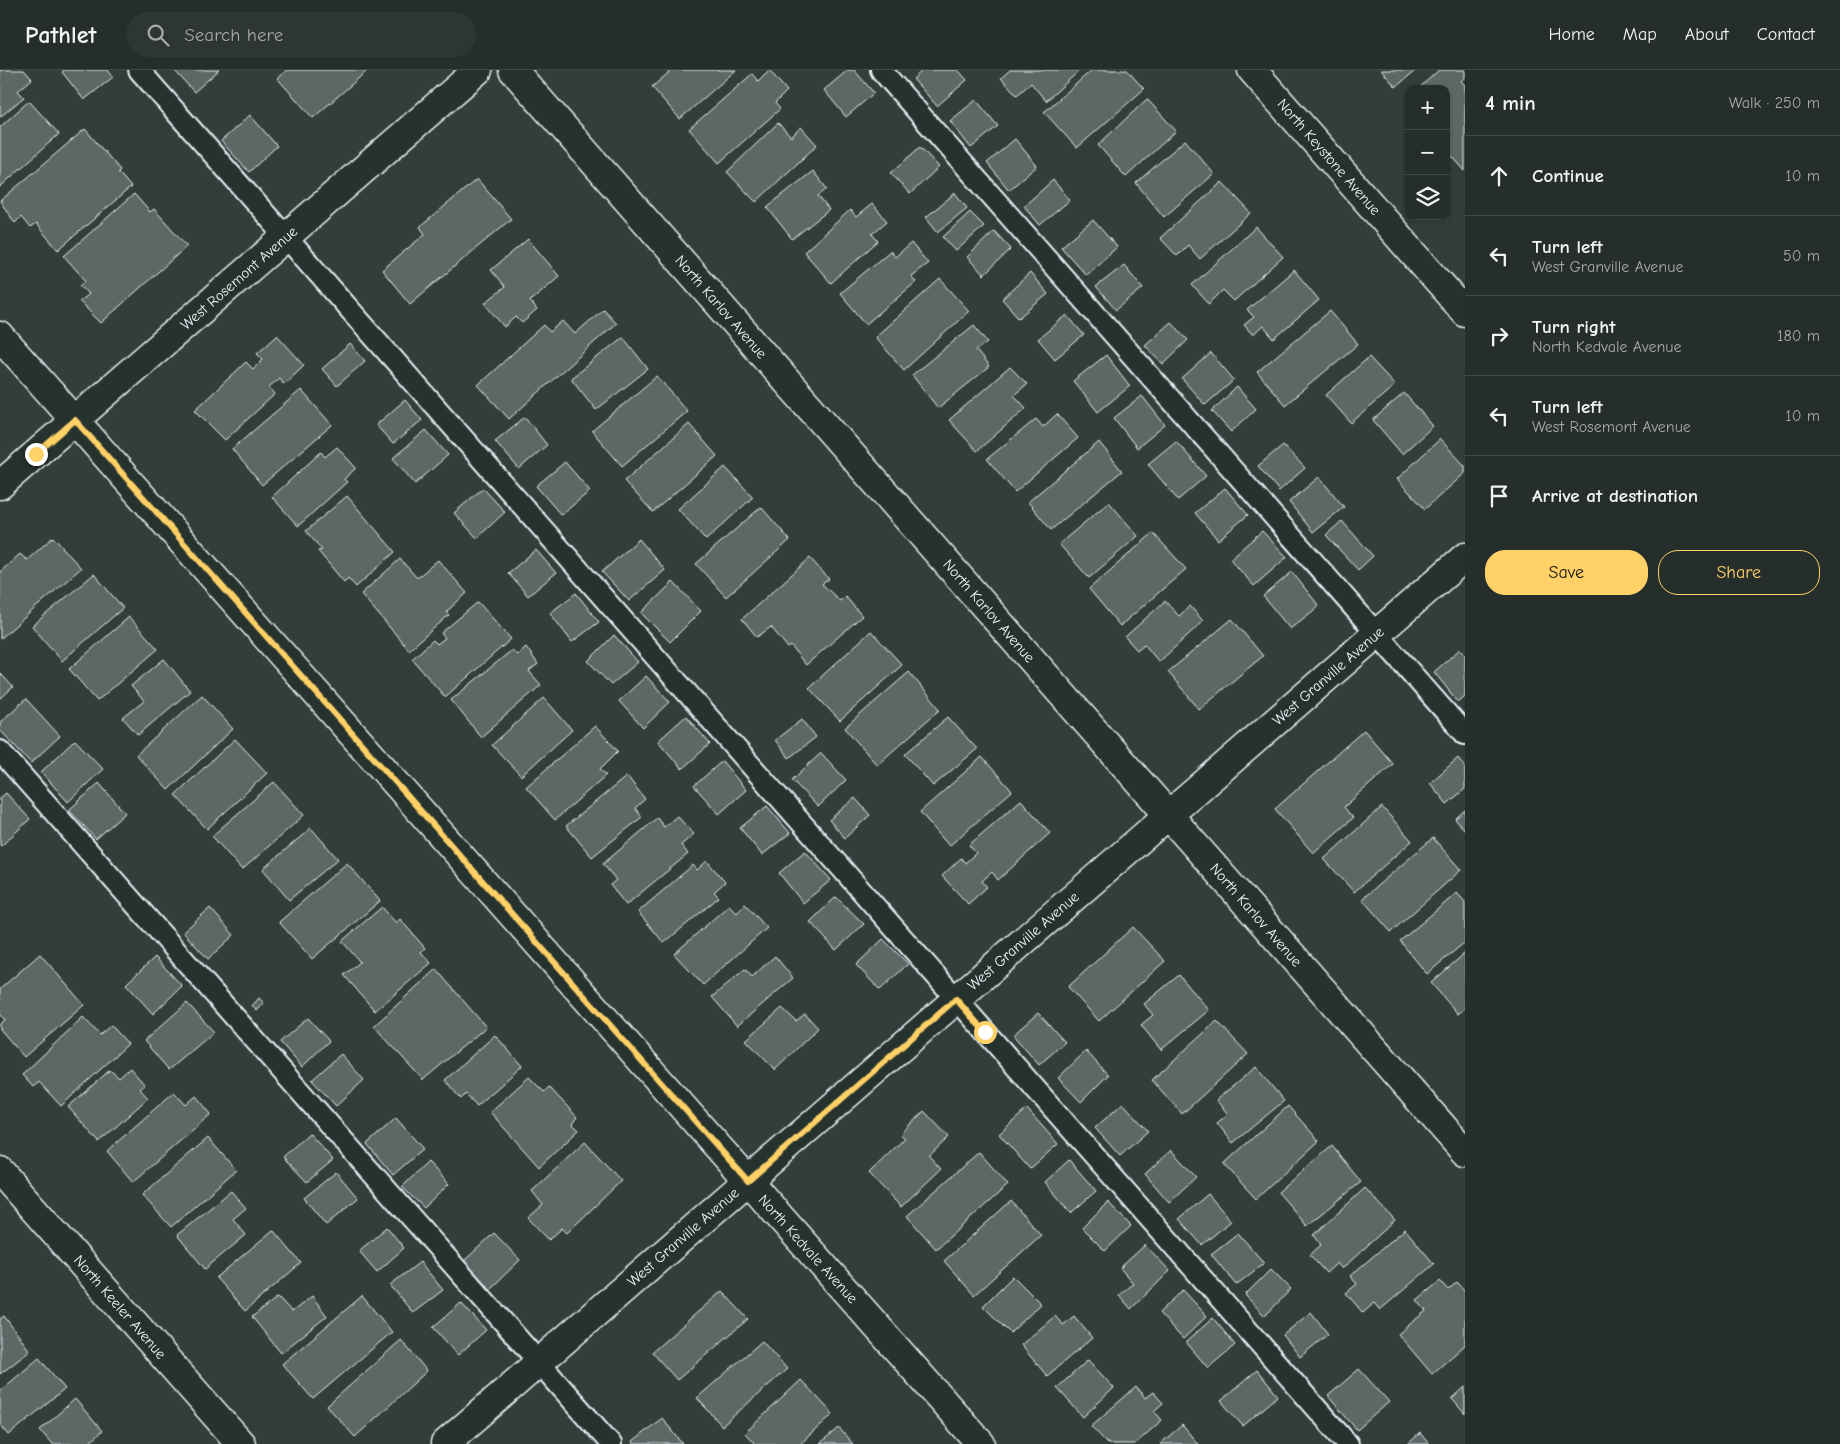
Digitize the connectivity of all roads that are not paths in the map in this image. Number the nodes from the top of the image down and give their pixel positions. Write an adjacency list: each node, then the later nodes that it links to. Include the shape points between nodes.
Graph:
1 (139, 70): 6 (lane)
2 (478, 70): 6 (street, West Rosemont Avenue)
3 (513, 70): 15 (street, North Karlov Avenue)
4 (881, 70): 12 (lane)
5 (1252, 70): 7 (street, North Keystone Avenue)
6 (286, 237): 9 (street, West Rosemont Avenue); 16 (lane)
7 (1465, 312)
8 (0, 336): 9 (street, North Kedvale Avenue)
9 (75, 420): 10 (street, West Rosemont Avenue); 19 (street, North Kedvale Avenue)
10 (0, 486)
11 (1465, 557): 12 (street, West Granville Avenue)
12 (1377, 634): 13 (lane); 15 (street, West Granville Avenue)
13 (1465, 734)
14 (0, 751): 20 (lane)
15 (1168, 815): 16 (street, West Granville Avenue); 17 (street, North Karlov Avenue)
16 (956, 999): 19 (street, West Granville Avenue); 25 (lane)
17 (1465, 1152)
18 (0, 1171): 21 (street, North Keeler Avenue)
19 (748, 1181): 20 (street, West Granville Avenue); 24 (street, North Kedvale Avenue)
20 (539, 1362): 22 (street, West Granville Avenue); 23 (lane)
21 (241, 1444)
22 (445, 1444)
23 (611, 1444)
24 (981, 1444)
25 (1348, 1444)

